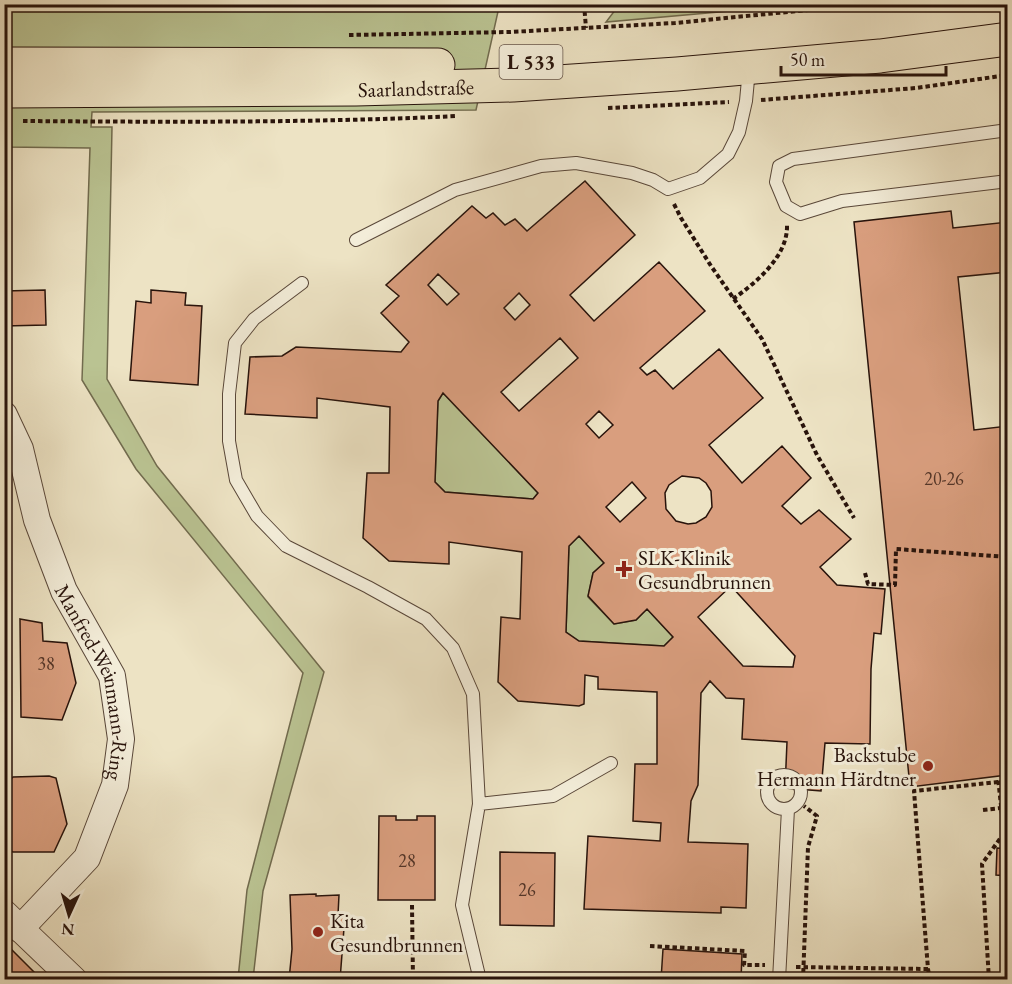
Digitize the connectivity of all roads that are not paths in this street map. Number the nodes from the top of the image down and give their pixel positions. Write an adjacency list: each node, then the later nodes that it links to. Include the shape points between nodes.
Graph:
1 (1008, 22): 3 (main road, Saarlandstraße / L 533, via 814,42 561,61 429,65)
2 (1008, 39): 4 (main road, Saarlandstraße / L 533)
3 (4, 64)
4 (749, 68): 5 (main road, Saarlandstraße / L 533, via 513,85 345,89); 8 (lane, via 739,132 728,154 700,178 668,189 653,180 576,163 541,166 455,190)
5 (10, 106)
6 (1008, 130): 7 (lane, via 793,159 779,166 776,182 786,206 800,214 842,201)
7 (1008, 182)
8 (356, 240)
9 (302, 283): 12 (lane, via 254,319 235,343 229,441 236,480 257,516 286,546 426,619 453,648 473,694)
10 (4, 415): 14 (street, Manfred-Weinmann-Ring, via 20,449 37,520 64,591 112,676 121,739 115,785 87,858)
11 (610, 763): 12 (lane, via 553,796)
12 (479, 804): 16 (lane, via 462,905)
13 (788, 809): 13 (lane, via 774,807 766,788 772,779 783,774 798,781 801,793 799,801); 17 (lane)
14 (12, 921): 15 (street, Manfred-Weinmann-Ring)
15 (74, 980)
16 (480, 980)
17 (779, 980)

